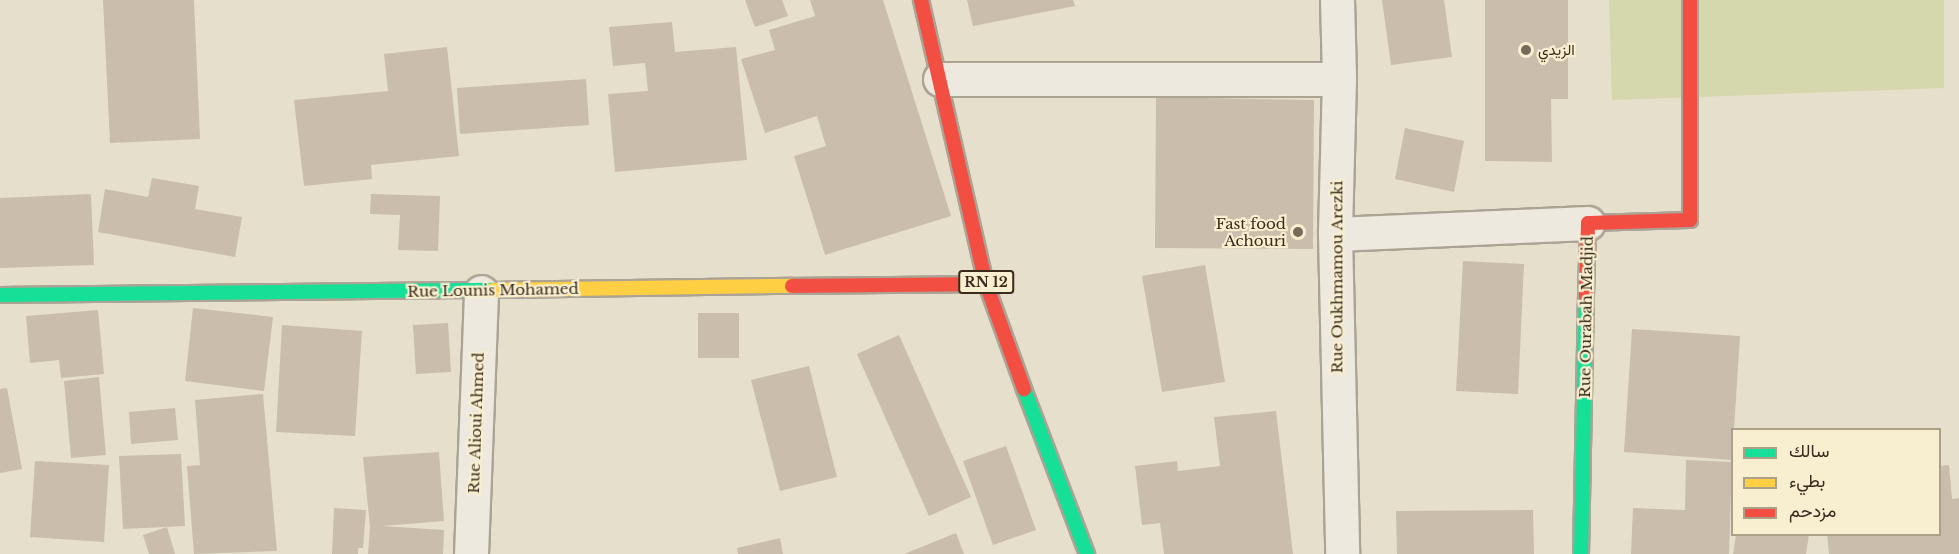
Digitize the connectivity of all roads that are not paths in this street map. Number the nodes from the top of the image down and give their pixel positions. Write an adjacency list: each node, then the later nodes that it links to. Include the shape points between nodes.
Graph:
1 (921, 0): 4 (street, RN 12)
2 (1337, 0): 5 (street, Rue Oukhmamou Arezki)
3 (1690, 0): 6 (street, Rue Ourabah Madjid, via 1690,220)
4 (940, 79): 5 (street); 8 (street, RN 12)
5 (1339, 79): 7 (street, Rue Oukhmamou Arezki)
6 (1588, 223): 7 (street); 14 (street, Rue Ourabah Madjid)
7 (1335, 234): 13 (street, Rue Oukhmamou Arezki)
8 (986, 284): 9 (street); 10 (street, Rue Lounis Mohamed); 12 (street, RN 12)
9 (481, 292): 11 (street, Rue Alioui Ahmed)
10 (0, 295)
11 (471, 554)
12 (1087, 554)
13 (1342, 554)
14 (1581, 554)

